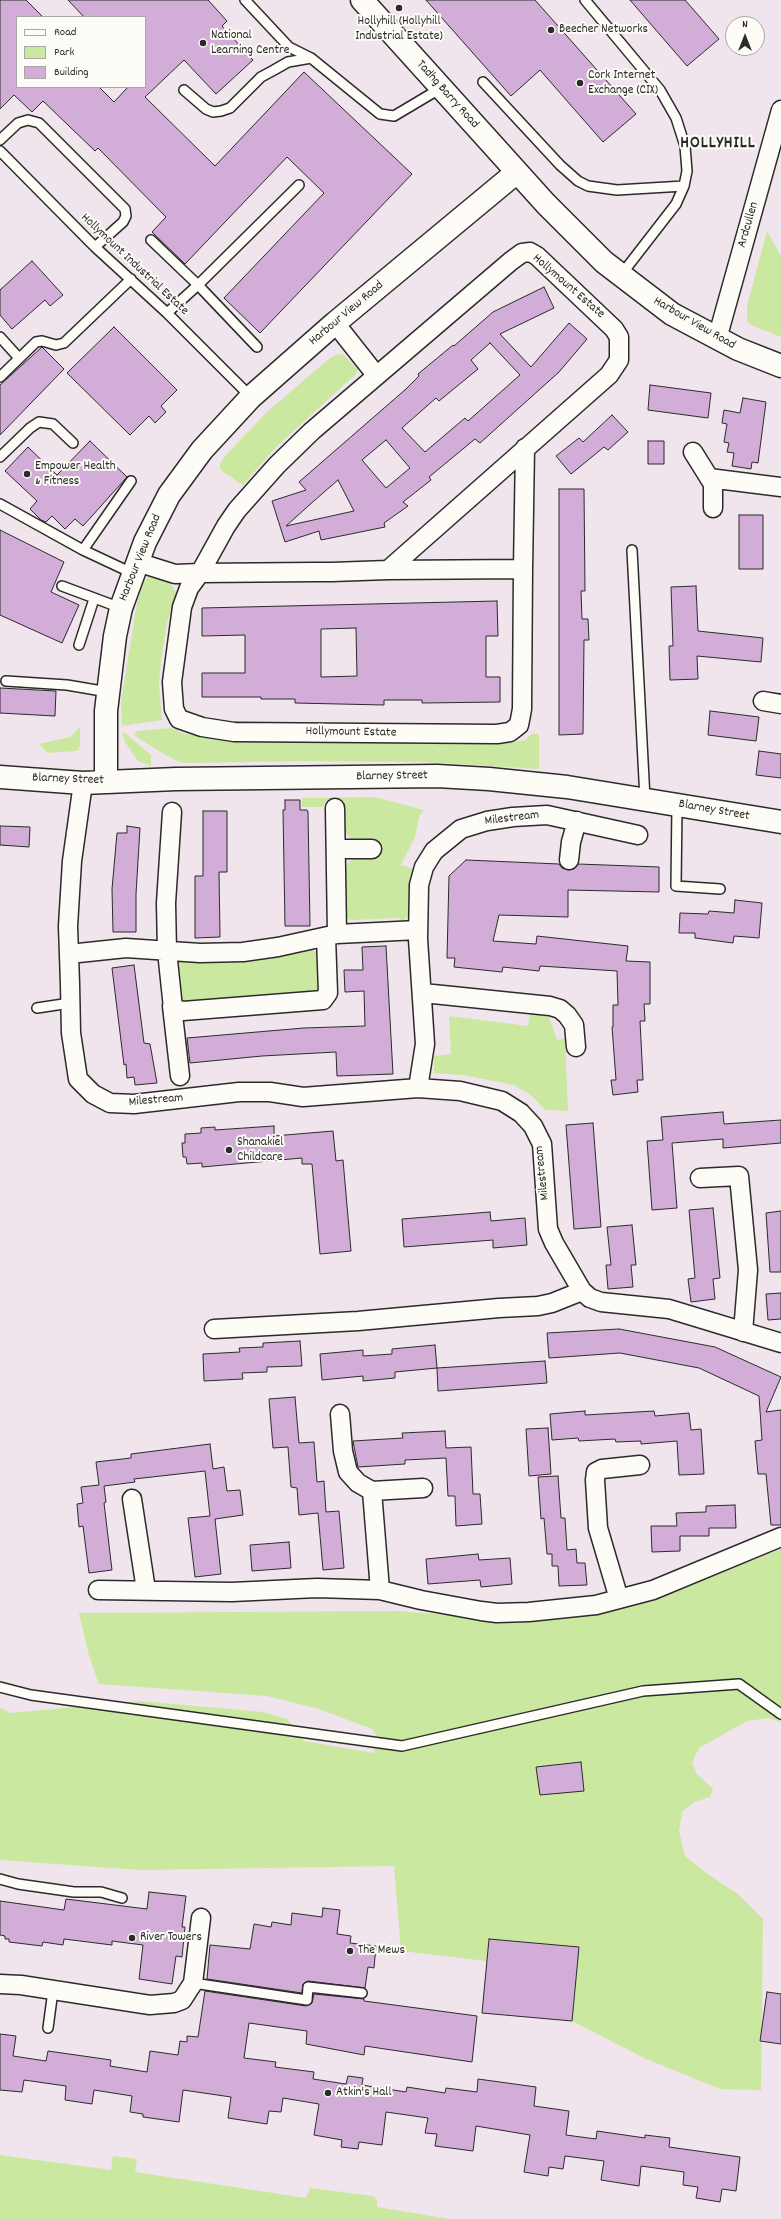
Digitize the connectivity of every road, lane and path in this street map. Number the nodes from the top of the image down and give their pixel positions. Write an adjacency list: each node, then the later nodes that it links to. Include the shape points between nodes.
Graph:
1 (245, 0): 4 (lane, via 289,47)
2 (362, 0): 6 (street, Tadhg Barry Road)
3 (585, 0): 13 (lane, via 660,90 676,118 685,146 687,171)
4 (311, 58): 6 (lane, via 380,114 394,116); 7 (lane, via 288,62 261,77 230,108 222,111 206,110)
5 (483, 82): 13 (lane, via 578,181 588,186 618,190)
6 (440, 88): 11 (street, Tadhg Barry Road)
7 (184, 90)
8 (781, 110): 22 (street, Ardcullen)
9 (0, 140): 15 (lane, via 18,123 28,120 39,123 125,209 126,216 123,222)
10 (0, 152): 15 (lane, Hollymount Industrial Estate)
11 (517, 172): 16 (street, Harbour View Road, via 588,248); 20 (street, Harbour View Road)
12 (299, 185): 18 (lane)
13 (684, 186): 16 (lane, via 665,220)
14 (152, 240): 18 (lane)
15 (95, 247): 17 (lane, Hollymount Industrial Estate)
16 (620, 276): 22 (street, Harbour View Road, via 672,314)
17 (132, 279): 19 (lane, Hollymount Industrial Estate); 24 (lane, via 64,343 56,345 39,341)
18 (198, 285): 19 (lane); 23 (lane)
19 (167, 313): 28 (lane, Hollymount Industrial Estate)
20 (335, 323): 26 (street); 28 (street, Harbour View Road)
21 (0, 338): 24 (lane)
22 (717, 339): 25 (street, Harbour View Road)
23 (258, 347)
24 (19, 358): 27 (lane)
25 (781, 366)
26 (376, 375): 30 (street, Hollymount Estate, via 511,261 530,252 606,320 619,337 620,353 619,360 609,375); 43 (street, Hollymount Estate, via 293,449 246,499 226,526)
27 (0, 377)
28 (251, 397): 40 (street, Harbour View Road, via 202,450 173,489 161,509)
29 (73, 443): 32 (lane, via 53,424 39,422)
30 (525, 448): 41 (street, Hollymount Estate); 42 (street, Hollymount Estate)
31 (693, 452): 33 (street)
32 (0, 457)
33 (709, 478): 35 (street); 37 (street, via 713,484)
34 (131, 481): 38 (lane)
35 (781, 487)
36 (0, 504): 38 (lane)
37 (713, 508)
38 (83, 550): 40 (lane)
39 (632, 550): 55 (lane)
40 (135, 567): 43 (street, via 175,574); 46 (street, Harbour View Road)
41 (523, 569): 42 (street); 43 (street, Hollymount Estate, via 522,716 519,725 510,732 496,734 234,732 202,728 179,719 174,709 172,682 181,614 189,588)
42 (388, 570): 43 (street)
43 (200, 573)
44 (62, 586): 45 (lane)
45 (94, 599): 46 (lane); 47 (lane)
46 (121, 608): 49 (street, Harbour View Road)
47 (79, 645)
48 (6, 681): 49 (lane, via 67,685)
49 (108, 692): 53 (street, Harbour View Road)
50 (763, 701): 51 (street)
51 (781, 704)
52 (0, 778): 54 (street, Blarney Street)
53 (106, 782): 54 (street, Blarney Street); 55 (street, Blarney Street, via 438,776 528,782)
54 (82, 783): 69 (street, Milestream, via 72,861)
55 (645, 799): 56 (street, Blarney Street)
56 (677, 805): 60 (street, Blarney Street); 65 (lane, via 676,886)
57 (335, 808): 63 (street)
58 (172, 812): 68 (street, via 166,890)
59 (577, 821): 61 (street, Milestream); 64 (street); 66 (street, Milestream, via 547,815 500,818 461,829 446,839 428,859 421,876)
60 (781, 822)
61 (638, 834)
62 (372, 848): 63 (street)
63 (336, 849): 67 (street)
64 (569, 860)
65 (720, 889)
66 (418, 930): 67 (street); 70 (street, Milestream)
67 (331, 935): 68 (street, via 243,952); 72 (street, via 328,993 323,1000 183,1011)
68 (167, 951): 69 (street, via 126,948); 72 (street)
69 (69, 954): 71 (street, Milestream)
70 (422, 993): 74 (street, via 560,1009 574,1025); 76 (street, Milestream, via 425,1044)
71 (70, 1003): 73 (lane); 76 (street, Milestream, via 71,1033 78,1079 93,1094 110,1102 134,1104 239,1092 270,1092 303,1097)
72 (172, 1006): 75 (street)
73 (37, 1008)
74 (576, 1047)
75 (180, 1076)
76 (418, 1088): 78 (street, Milestream, via 460,1091 491,1097 510,1105 532,1126 542,1144 548,1228)
77 (700, 1178): 80 (street, via 739,1176 748,1270)
78 (582, 1291): 79 (street, via 538,1306); 80 (street, via 590,1298 601,1302 669,1309)
79 (214, 1330)
80 (743, 1332): 81 (street)
81 (781, 1343)
82 (340, 1414): 85 (street, via 343,1451 348,1472)
83 (640, 1465): 91 (street, via 602,1469 596,1472 598,1528)
84 (423, 1488): 85 (street)
85 (372, 1491): 90 (street)
86 (132, 1498): 89 (street)
87 (781, 1537): 91 (street, via 653,1590)
88 (98, 1590): 89 (street)
89 (146, 1590): 90 (street)
90 (380, 1590): 91 (street, via 497,1613 570,1609)
91 (619, 1599)
92 (0, 1687): 93 (lane, via 30,1695 402,1746 643,1691 739,1684)
93 (781, 1714)
94 (0, 1879): 95 (lane, via 74,1892 101,1892)
95 (122, 1898)
96 (201, 1918): 97 (street)
97 (192, 1983): 98 (street, via 182,2000 150,2005); 99 (lane, via 307,2000 308,1987)
98 (0, 1984)
99 (362, 1993)
100 (52, 1998): 101 (lane)
101 (48, 2028)

